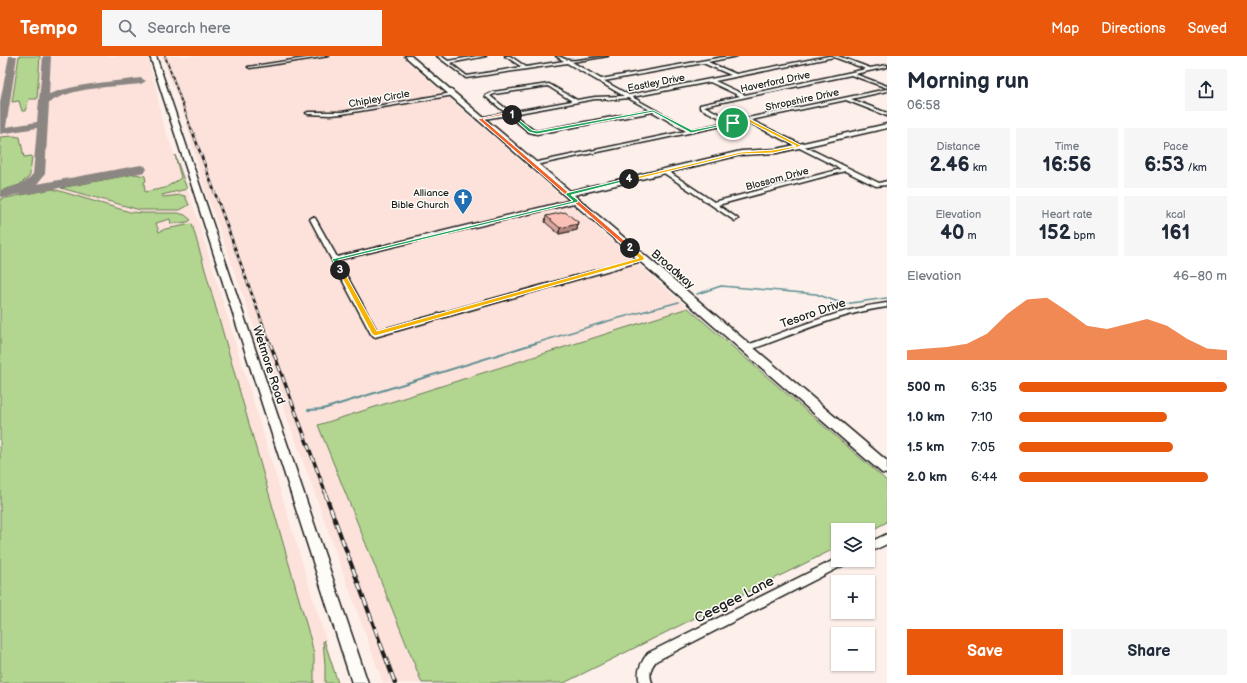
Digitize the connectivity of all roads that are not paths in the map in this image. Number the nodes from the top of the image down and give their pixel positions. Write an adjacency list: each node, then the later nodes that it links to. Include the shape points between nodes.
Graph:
1 (153, 56): 55 (main road, Wetmore Road)
2 (327, 56): 15 (street)
3 (408, 56): 23 (main road, Broadway)
4 (439, 56): 11 (street)
5 (484, 56): 11 (street)
6 (507, 56): 16 (street)
7 (558, 56): 12 (street)
8 (606, 56): 12 (street)
9 (735, 56): 13 (street)
10 (834, 56): 17 (street); 19 (street, Eastley Drive)
11 (448, 62): 16 (street, via 466,77)
12 (569, 62): 16 (street); 20 (street)
13 (704, 62): 19 (street); 20 (street)
14 (887, 66): 17 (street, Haverford Drive)
15 (250, 67)
16 (524, 67)
17 (870, 70): 18 (street, Haverford Drive)
18 (852, 74): 22 (street, Shropshire Drive); 25 (street, Haverford Drive)
19 (735, 75): 21 (street, Eastley Drive)
20 (601, 80): 24 (street)
21 (710, 80): 24 (street, Eastley Drive); 25 (street)
22 (887, 89): 26 (street, Shropshire Drive)
23 (452, 94): 30 (street, Chipley Circle, via 342,113); 32 (main road, Broadway)
24 (628, 96): 27 (street, Eastley Drive); 28 (street)
25 (744, 96): 34 (street, Haverford Drive, via 702,105)
26 (847, 99): 31 (street); 33 (street, Shropshire Drive)
27 (575, 101): 29 (street, Eastley Drive); 29 (street, via 548,84 487,96)
28 (653, 111): 29 (street, via 540,133 531,131); 36 (street)
29 (509, 113): 32 (street, Eastley Drive)
30 (308, 114)
31 (887, 115)
32 (480, 119): 38 (main road, Broadway)
33 (748, 120): 34 (street, Shropshire Drive); 37 (street)
34 (733, 123): 36 (street, Shropshire Drive)
35 (887, 126): 37 (main road)
36 (691, 132): 38 (street, Shropshire Drive)
37 (800, 146): 39 (street); 40 (main road, via 741,153)
38 (533, 164): 42 (main road, Broadway)
39 (846, 169): 41 (street, via 878,185); 44 (street, Blossom Drive)
40 (664, 171): 42 (main road); 44 (street)
41 (887, 183)
42 (568, 194): 43 (main road, Broadway)
43 (576, 201): 47 (street); 48 (main road, Broadway)
44 (713, 204): 46 (street)
45 (313, 219): 47 (street)
46 (735, 219)
47 (335, 259): 48 (street, via 375,334)
48 (643, 259): 50 (main road, Broadway)
49 (887, 305): 50 (street, Tesoro Drive, via 844,314)
50 (746, 348): 51 (main road, Broadway)
51 (887, 469)
52 (887, 539): 53 (street)
53 (875, 545)
54 (831, 567): 56 (street, Ceegee Lane, via 652,657 644,671)
55 (360, 683)
56 (646, 683)

